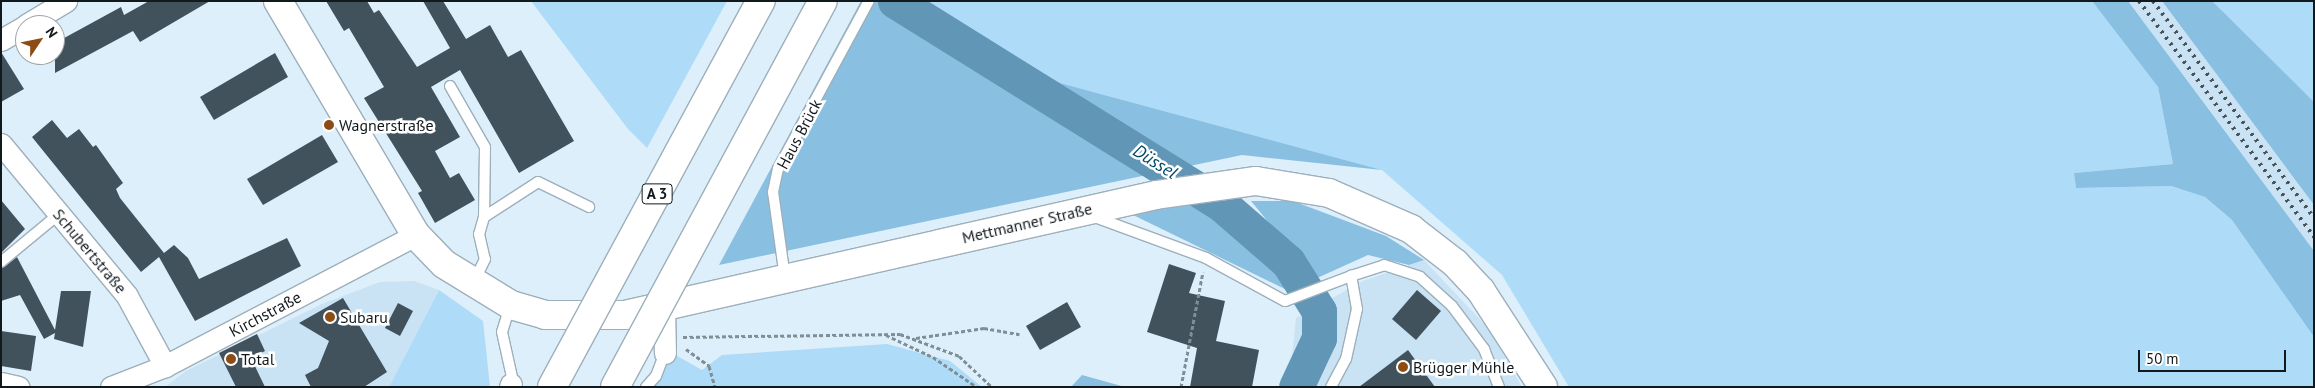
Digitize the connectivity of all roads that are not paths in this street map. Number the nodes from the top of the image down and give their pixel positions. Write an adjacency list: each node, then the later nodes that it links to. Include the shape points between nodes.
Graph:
1 (66, 1): 6 (street)
2 (278, 1): 15 (main road, Mettmanner Straße)
3 (761, 1): 28 (main road, A 3, bridge)
4 (824, 1): 29 (main road, bridge)
5 (869, 1): 18 (lane, Haus Brück, via 778,169 774,192)
6 (43, 15)
7 (15, 32): 8 (street)
8 (1, 40)
9 (450, 86): 14 (lane, via 485,147)
10 (1, 144): 13 (street, Schubertstraße)
11 (589, 207): 14 (lane, via 538,182)
12 (1079, 212): 17 (lane, via 1206,258 1285,301); 18 (main road, Mettmanner Straße); 33 (main road, Mettmanner Straße, via 1156,195 1256,181 1329,193 1411,229 1455,263 1481,291)
13 (59, 214): 16 (lane); 23 (street, Schubertstraße, via 127,296)
14 (484, 218): 19 (lane, via 479,234 485,259)
15 (416, 235): 19 (main road, Mettmanner Straße, via 444,264); 23 (street, Kirchstraße)
16 (1, 262)
17 (1350, 276): 31 (lane, via 1357,310 1346,359); 32 (lane, via 1384,265 1420,277 1452,306 1484,349)
18 (785, 278): 21 (main road, Mettmanner Straße)
19 (473, 284): 20 (main road, Mettmanner Straße)
20 (511, 305): 21 (main road, Mettmanner Straße, via 545,315 625,315); 26 (lane, via 502,332)
21 (664, 308): 22 (street)
22 (666, 344): 30 (lane, via 656,376)
23 (165, 366): 25 (street, Kirchstraße)
24 (1, 383): 27 (street)
25 (117, 386)
26 (512, 386)
27 (18, 387)
28 (552, 387)
29 (615, 387)
30 (646, 387)
31 (1331, 387)
32 (1499, 387)
33 (1543, 387)

